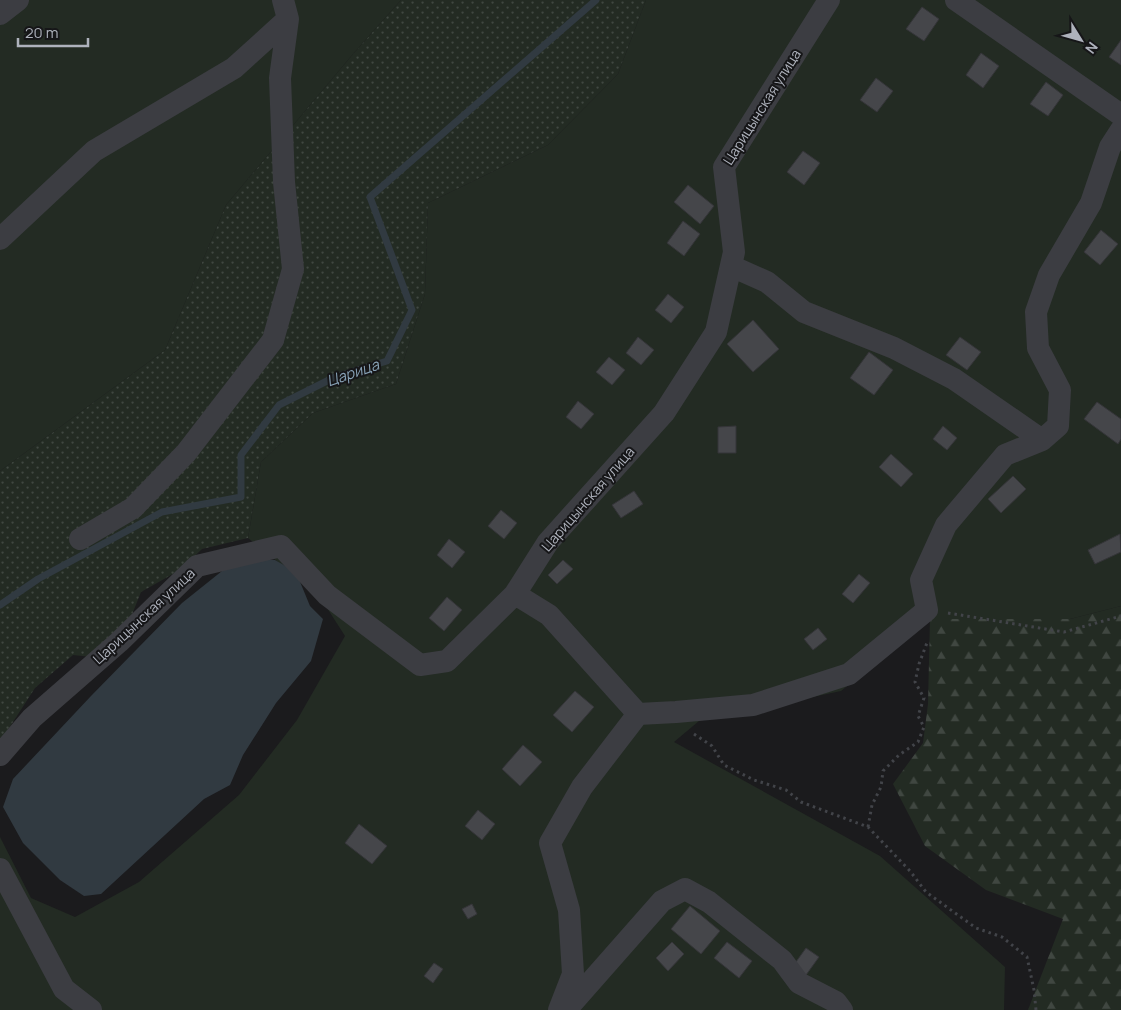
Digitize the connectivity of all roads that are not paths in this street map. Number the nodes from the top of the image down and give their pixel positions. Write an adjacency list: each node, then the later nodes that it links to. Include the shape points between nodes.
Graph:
1 (18, 0): 5 (street)
2 (829, 0): 9 (street, Царицынская улица, via 724,167 734,252)
3 (956, 0): 6 (street)
4 (285, 10): 8 (street, via 234,68 94,151); 11 (street, via 280,78 284,182 293,269 273,340 186,453 133,508)
5 (0, 14)
6 (1121, 115)
7 (1121, 130): 10 (street, via 1110,147 1091,203 1050,275 1036,312 1038,348 1060,390 1058,426)
8 (0, 239)
9 (731, 266): 10 (street, via 767,282 804,312 894,348 954,379); 12 (street, Царицынская улица, via 716,332 664,413 548,542)
10 (1042, 440): 13 (street, via 1005,456 946,525 921,580 927,610 849,674 753,705)
11 (80, 538)
12 (515, 594): 13 (street, via 548,615); 14 (street, Царицынская улица, via 447,661 420,665 328,595 281,546 197,566 119,642 32,718)
13 (638, 714): 17 (street, via 582,787 550,843 569,910 573,974)
14 (0, 755)
15 (0, 870): 16 (street, via 64,989)
16 (91, 1010)
17 (559, 1010)
18 (566, 1010): 19 (street, via 662,901 684,890 709,902 782,960 799,983 836,1002)
19 (842, 1010)

